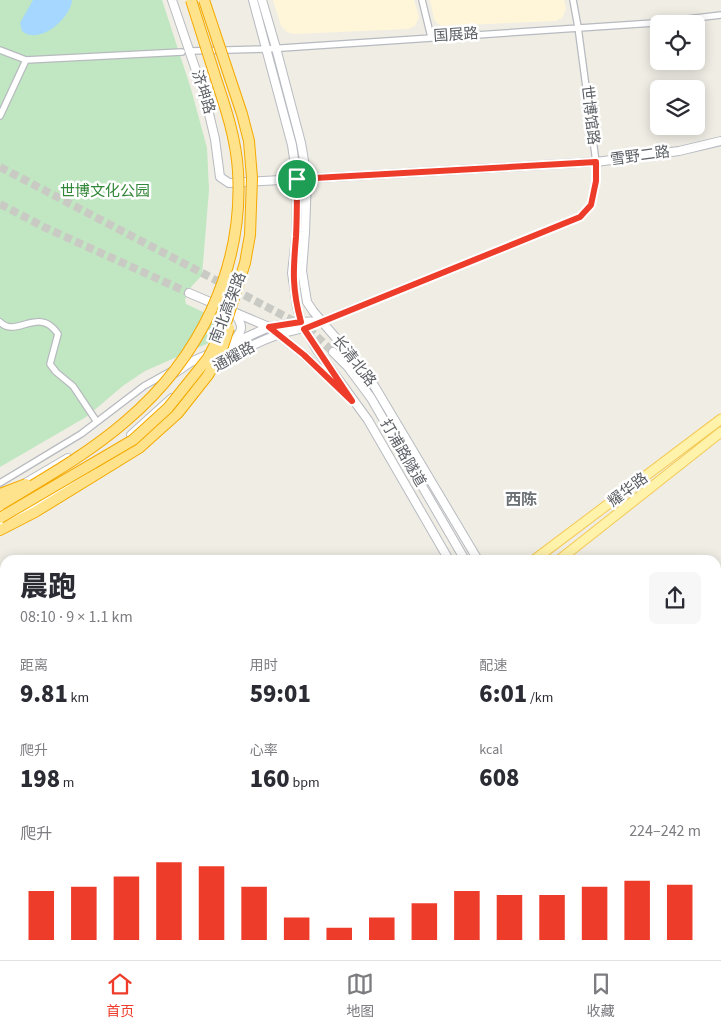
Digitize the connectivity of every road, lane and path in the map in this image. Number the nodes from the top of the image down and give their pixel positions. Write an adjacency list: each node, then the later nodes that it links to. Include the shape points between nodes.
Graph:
1 (172, 0): 14 (main road, 济坤路)
2 (191, 0): 37 (highway, 南北高架路, bridge, via 230,122 238,171 236,219 229,262 214,307 202,329 154,395 125,422)
3 (204, 0): 23 (highway, 南北高架路, bridge, via 242,114 252,169 250,235)
4 (253, 0): 12 (main road, 长清北路)
5 (262, 0): 11 (main road, 长清北路)
6 (422, 0): 10 (street)
7 (573, 0): 9 (street, 世博馆路)
8 (721, 15): 9 (street, 国展路)
9 (578, 27): 10 (street, 国展路); 18 (street, 世博馆路)
10 (431, 37): 11 (street, 国展路)
11 (276, 48): 12 (street, 国展路); 19 (main road, 长清北路)
12 (267, 49): 14 (street, 国展路); 20 (main road, 长清北路, via 292,145)
13 (0, 50): 15 (street)
14 (186, 52): 15 (street, 国展路); 21 (main road, 济坤路, via 211,118 220,177)
15 (26, 60): 16 (street)
16 (0, 116)
17 (721, 141): 18 (main road, 雪野二路, via 679,151)
18 (596, 162): 19 (main road, 雪野二路); 25 (street, 世博馆路, via 591,205 580,217)
19 (307, 178): 20 (main road, 雪野二路); 25 (main road, 长清北路, via 302,271 307,302)
20 (297, 179): 21 (main road, 雪野二路); 27 (main road, 长清北路, via 292,273)
21 (229, 183)
22 (189, 293): 24 (main road)
23 (235, 299): 42 (highway, 南北高架路, bridge, via 208,358 168,408 133,440); 44 (highway, bridge, via 220,355 178,413 139,448)
24 (234, 313): 28 (main road); 30 (main road, via 242,325)
25 (322, 321): 27 (main road, 通耀路); 47 (main road, 长清北路, via 369,377)
26 (0, 322): 35 (street, via 3,326 16,327 46,322 54,328 58,334 50,364 73,386)
27 (303, 326): 28 (main road, 通耀路); 29 (main road, 通耀路); 33 (main road, 长清北路)
28 (269, 327): 29 (main road); 30 (main road, 通耀路)
29 (278, 334): 33 (main road); 43 (main road, 通耀路, via 230,357 201,376 88,472)
30 (232, 342): 32 (main road, 通耀路)
31 (333, 352): 46 (main road, 打浦路隧道, via 371,398)
32 (191, 362): 35 (street, via 144,386); 40 (main road, 通耀路, via 79,452)
33 (352, 401): 45 (main road, 长清北路, via 368,420)
34 (721, 419): 48 (main road, 耀华路)
35 (97, 422): 38 (street)
36 (721, 432): 49 (main road, 耀华路)
37 (50, 474): 39 (highway, bridge); 41 (highway, 南北高架路, bridge)
38 (0, 483)
39 (0, 494)
40 (0, 498)
41 (0, 505)
42 (0, 518)
43 (0, 525)
44 (0, 530)
45 (446, 555)
46 (462, 555)
47 (475, 555)
48 (541, 555)
49 (565, 555)

